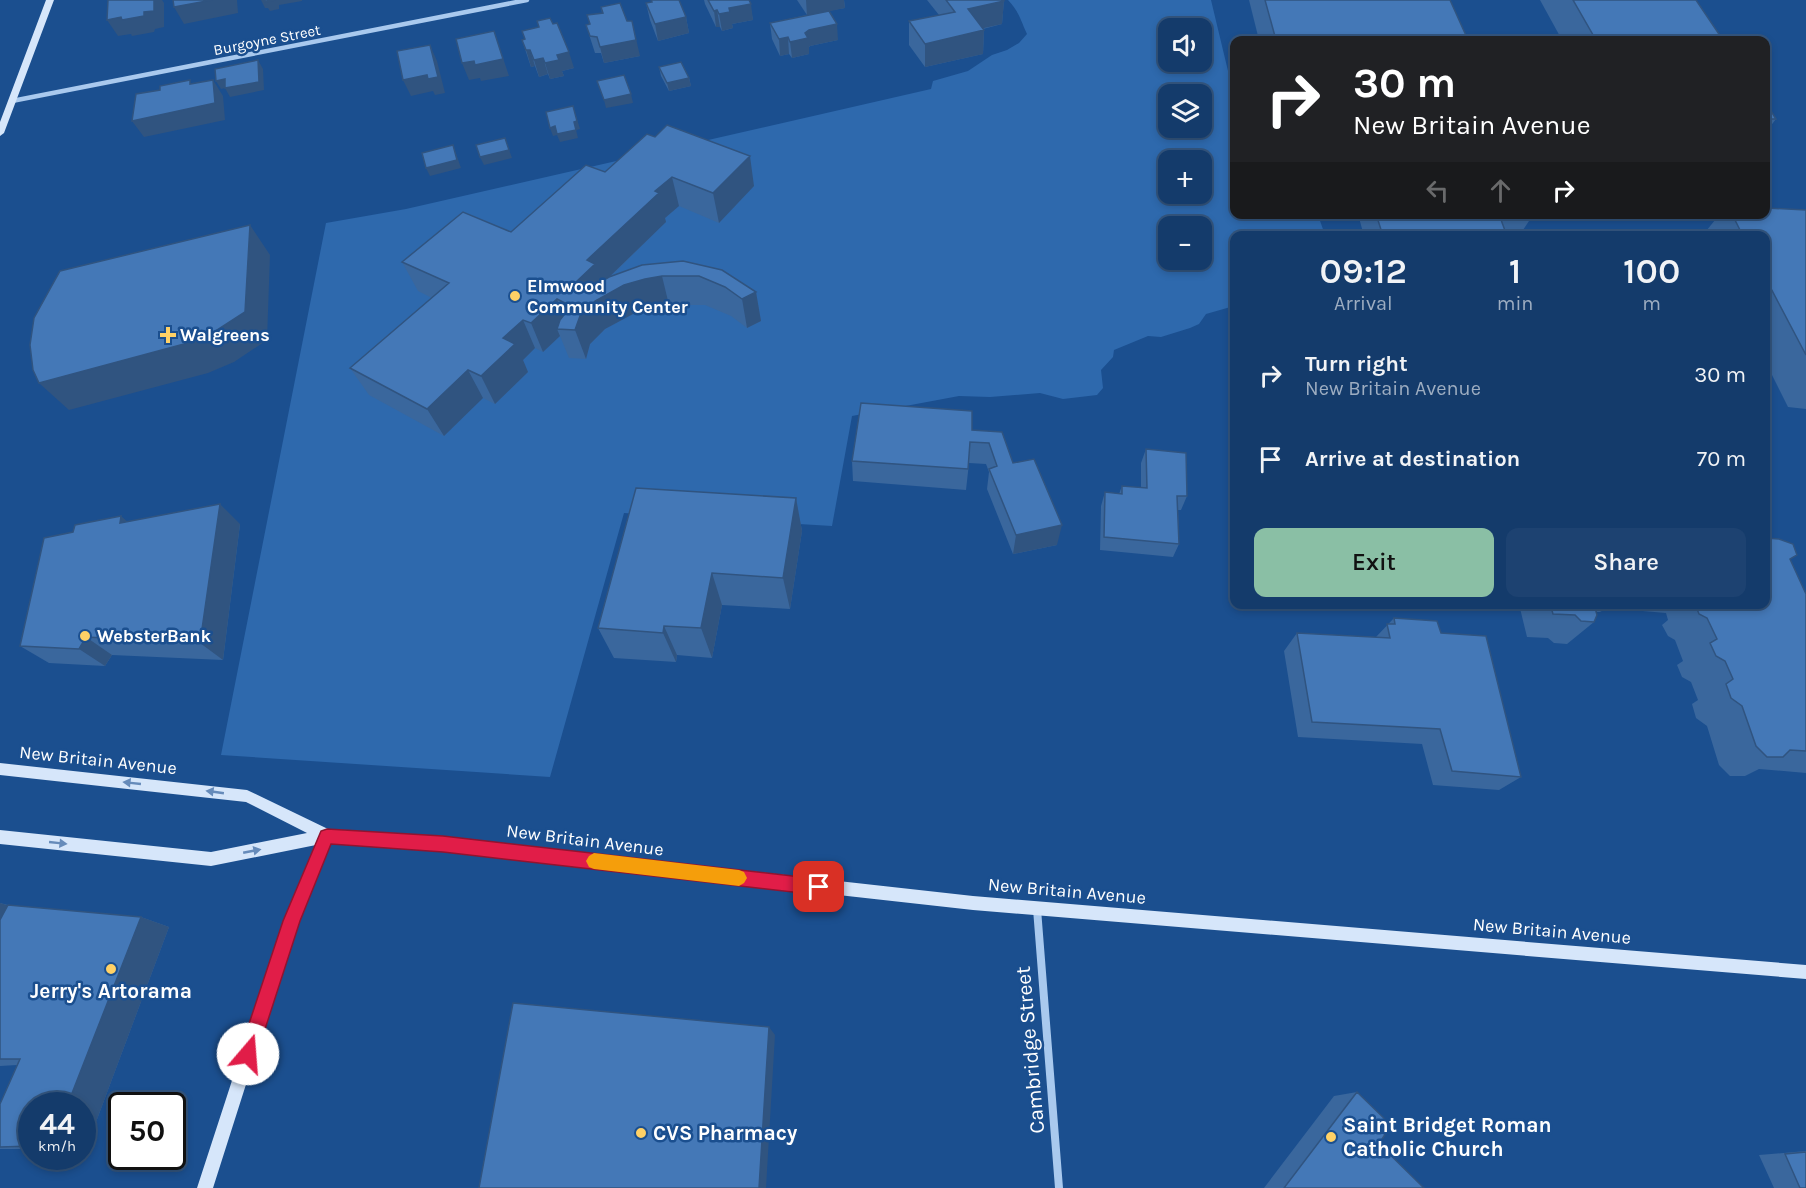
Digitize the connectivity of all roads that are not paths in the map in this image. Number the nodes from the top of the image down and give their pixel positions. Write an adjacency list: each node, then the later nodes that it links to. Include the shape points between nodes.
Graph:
1 (50, 0): 3 (main road)
2 (527, 0): 3 (street, Burgoyne Street)
3 (12, 101): 4 (main road)
4 (0, 133)
5 (0, 769): 6 (main road, New Britain Avenue, one-way to 5, via 247,796)
6 (327, 836): 7 (main road, New Britain Avenue, one-way to 6, via 212,859); 8 (main road, New Britain Avenue, via 443,844); 10 (main road, via 291,921)
7 (0, 837)
8 (1037, 908): 9 (main road, New Britain Avenue); 11 (street, Cambridge Street)
9 (1806, 972)
10 (205, 1188)
11 (1059, 1188)

